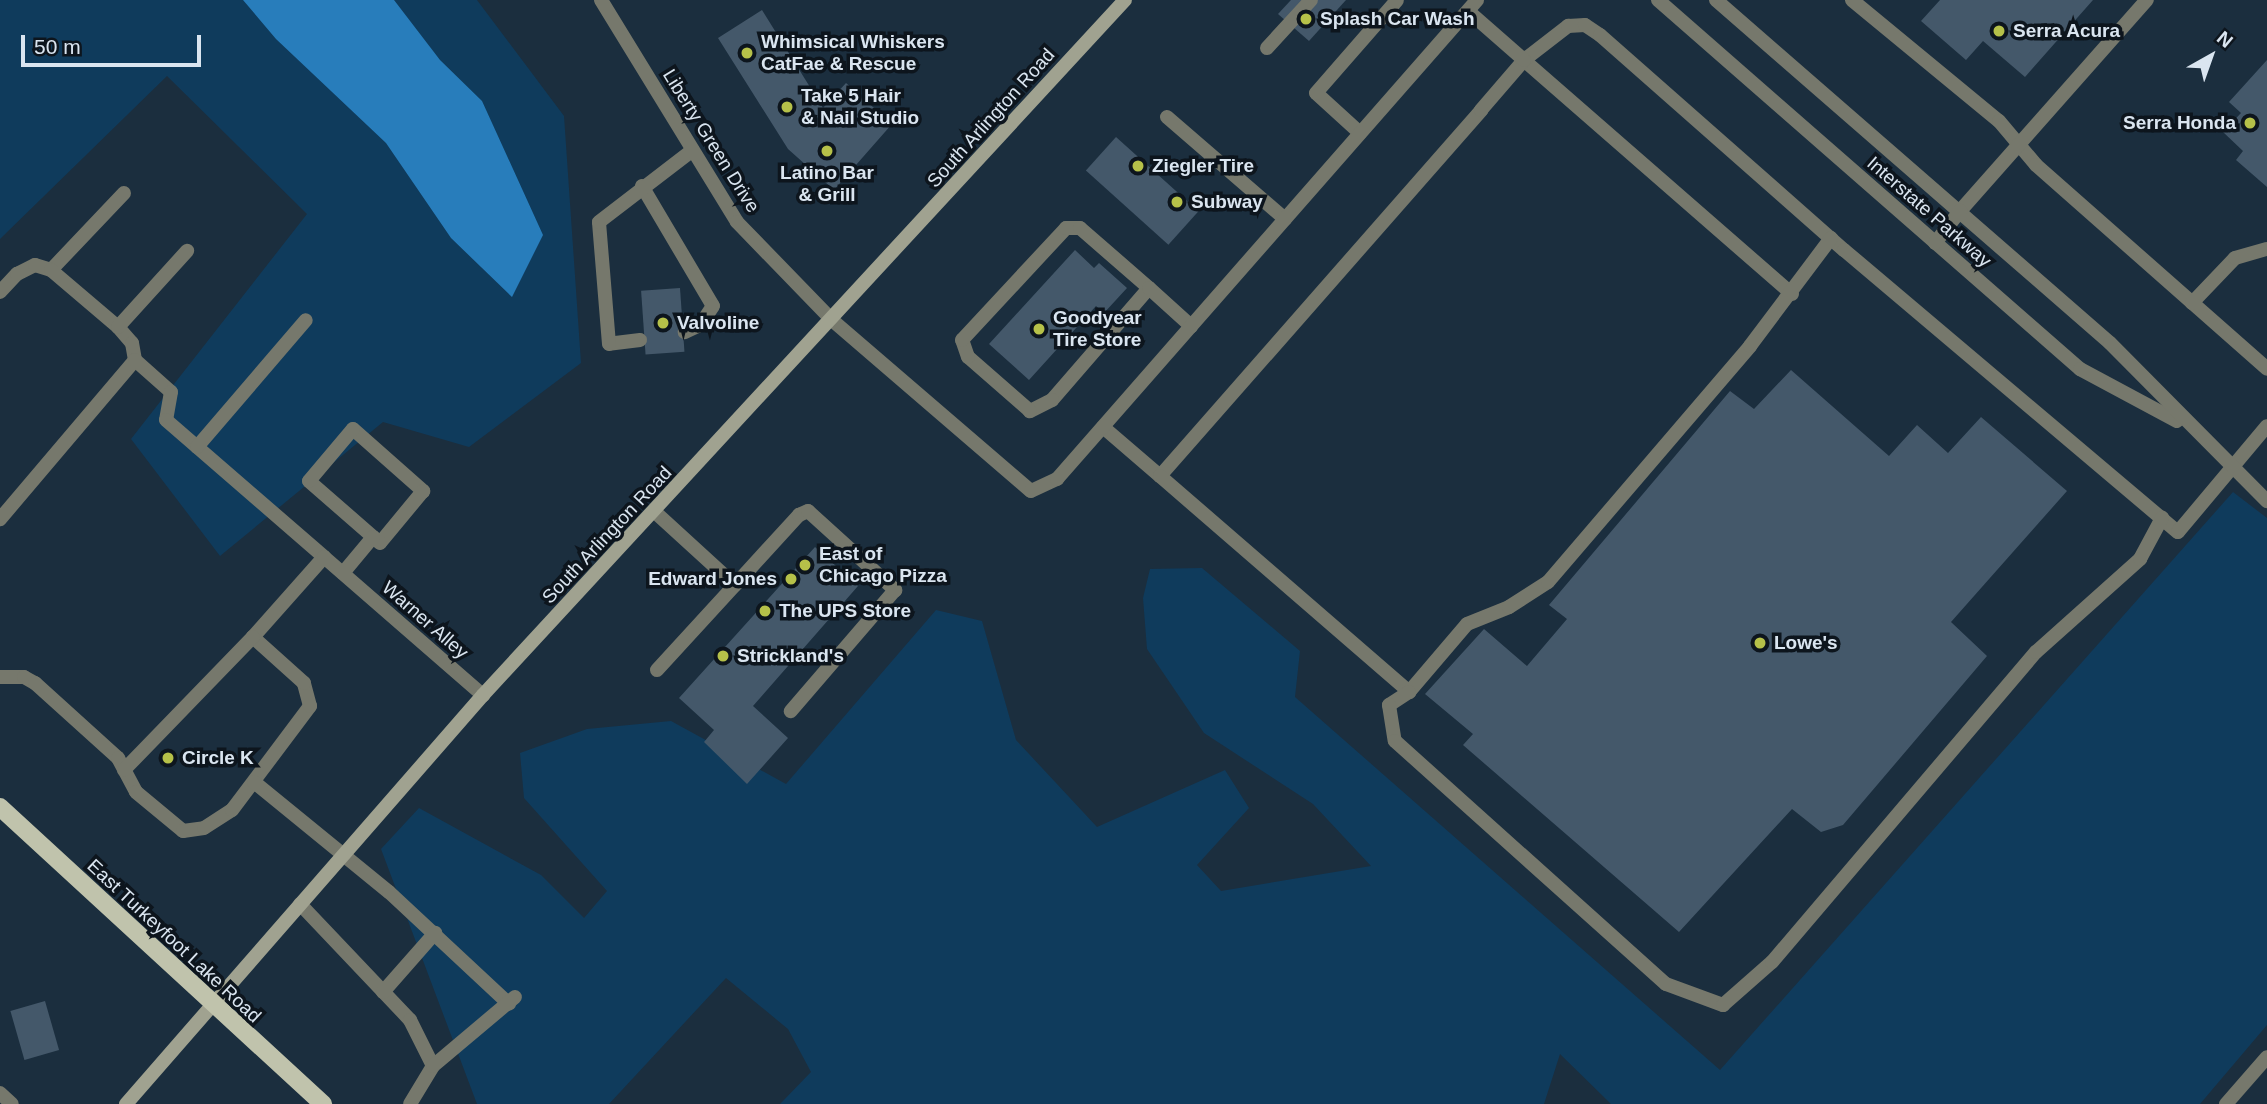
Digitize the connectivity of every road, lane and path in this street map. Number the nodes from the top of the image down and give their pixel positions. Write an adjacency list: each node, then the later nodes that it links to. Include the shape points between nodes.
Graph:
1 (601, 0): 15 (street, Liberty Green Drive)
2 (1125, 0): 30 (main road, South Arlington Road)
3 (1311, 0): 10 (street)
4 (1397, 0): 13 (street, via 1316,93)
5 (1658, 0): 21 (street, Interstate Parkway)
6 (1716, 0): 18 (street, Interstate Parkway)
7 (1852, 0): 14 (street, via 1999,121)
8 (2147, 0): 14 (street)
9 (1472, 5): 11 (street); 13 (street)
10 (1267, 48)
11 (1524, 60): 20 (street, via 1568,26 1585,25); 27 (street); 42 (street)
12 (1167, 117): 19 (street)
13 (1360, 133): 19 (street)
14 (2018, 143): 18 (street); 28 (street, via 2036,165)
15 (693, 150): 16 (street); 30 (street, Liberty Green Drive, via 737,222)
16 (642, 187): 33 (street, via 713,306 700,326); 34 (street, via 598,222 609,344)
17 (124, 193): 24 (street)
18 (1960, 211): 21 (street); 39 (street, Interstate Parkway, via 2110,343)
19 (1285, 219): 31 (street)
20 (1831, 238): 27 (street); 45 (street)
21 (1935, 243): 39 (street, Interstate Parkway, via 2080,369)
22 (2267, 249): 28 (street, via 2235,258)
23 (187, 251): 32 (street)
24 (51, 270): 26 (street, via 35,265 17,274); 32 (street)
25 (1149, 288): 25 (street, via 1080,228 1066,228 962,340 968,357 1030,411 1052,400); 31 (street)
26 (0, 292)
27 (1792, 294): 54 (street, via 1548,582 1509,607 1467,624)
28 (2192, 303): 36 (street)
29 (306, 320): 40 (street)
30 (832, 320): 38 (street, Liberty Green Drive, via 1031,491 1058,479); 44 (main road, South Arlington Road)
31 (1191, 326): 38 (street)
32 (118, 327): 35 (street, via 132,343)
33 (685, 332)
34 (640, 340)
35 (135, 360): 40 (street, Warner Alley, via 171,392 166,420); 46 (street)
36 (2265, 364)
37 (2267, 426): 41 (street)
38 (1103, 427): 42 (street)
39 (2190, 428): 41 (street, Interstate Parkway)
40 (197, 447): 48 (street, Warner Alley)
41 (2232, 468): 43 (street, Interstate Parkway); 45 (street, via 2178,532)
42 (1160, 476): 54 (street)
43 (2267, 501)
44 (655, 512): 50 (street); 55 (main road, South Arlington Road)
45 (2162, 518): 54 (street, via 2140,559 2036,652 1772,962 1723,1005 1666,984 1395,741 1390,705)
46 (0, 519)
47 (373, 537): 47 (street, via 380,543 423,491 353,429 309,481); 49 (street)
48 (324, 557): 49 (street, Warner Alley); 51 (street)
49 (342, 573): 55 (street, Warner Alley)
50 (735, 585): 52 (street); 56 (street, via 799,515 808,511 895,590)
51 (253, 638): 57 (street); 58 (street, via 304,683 310,706)
52 (657, 670)
53 (0, 677): 57 (street, via 24,677 35,683 112,752)
54 (1409, 692)
55 (483, 695): 60 (main road, South Arlington Road)
56 (791, 711)
57 (124, 770): 58 (street, via 136,792 183,831 214,824)
58 (254, 782): 60 (street)
59 (0, 807): 64 (main road, East Turkeyfoot Lake Road)
60 (344, 857): 61 (main road, South Arlington Road); 62 (street)
61 (300, 904): 63 (street); 64 (main road, South Arlington Road)
62 (435, 933): 63 (street); 66 (street, via 512,1000)
63 (383, 992): 66 (street, via 410,1020)
64 (211, 1005): 69 (main road, South Arlington Road); 70 (main road, East Turkeyfoot Lake Road)
65 (2267, 1057): 72 (street)
66 (433, 1066): 71 (street)
67 (0, 1093): 68 (street)
68 (12, 1104)
69 (126, 1104)
70 (323, 1104)
71 (410, 1104)
72 (2226, 1104)

